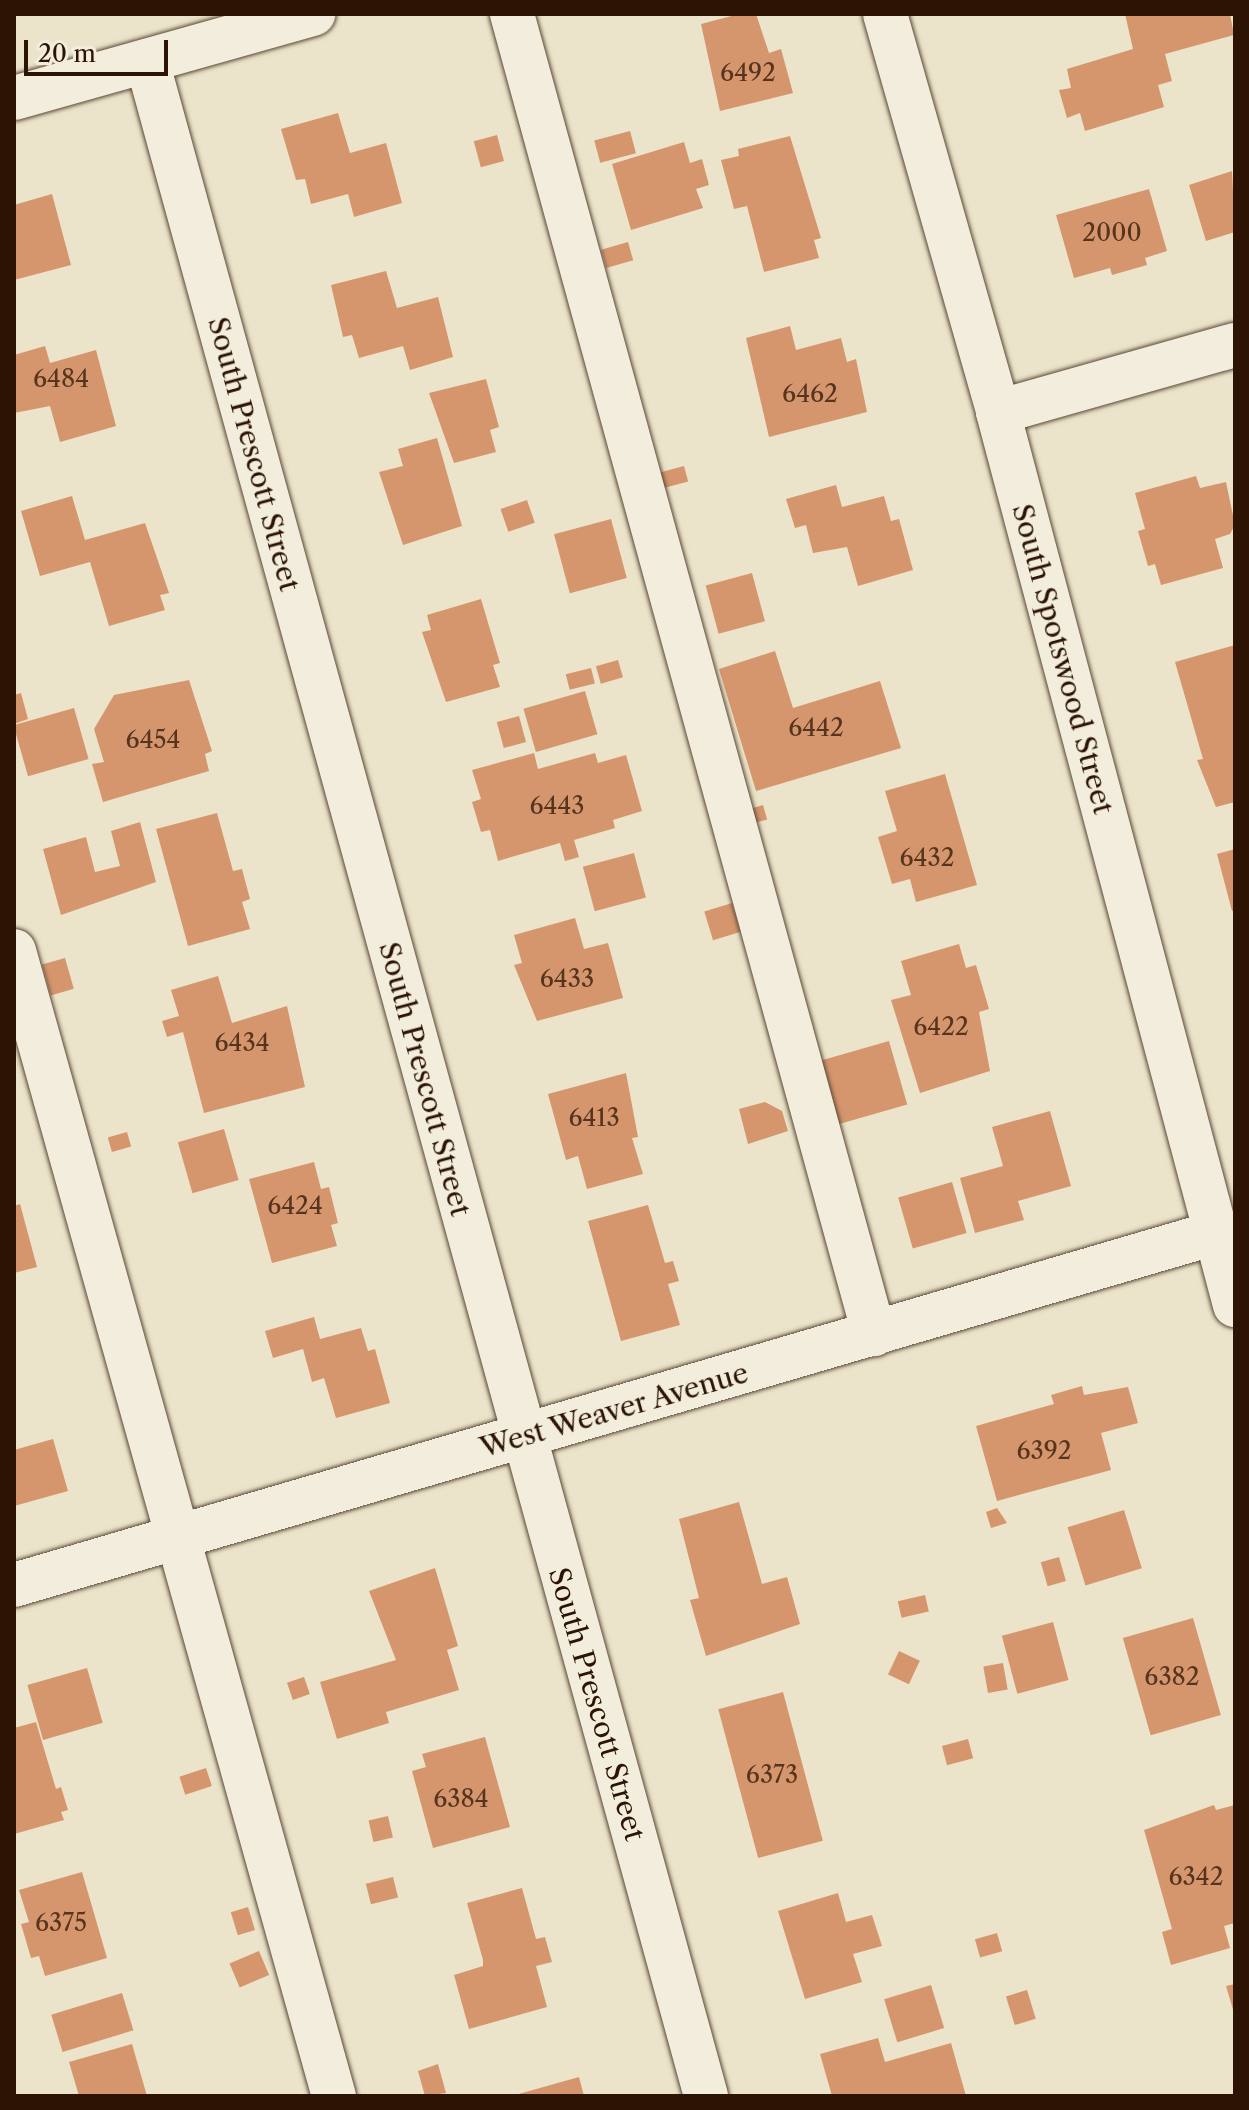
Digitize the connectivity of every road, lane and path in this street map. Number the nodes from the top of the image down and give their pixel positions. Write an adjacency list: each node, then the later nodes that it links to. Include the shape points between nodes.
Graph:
1 (313, 14): 4 (street)
2 (512, 14): 11 (street)
3 (885, 14): 7 (street, South Spotswood Street)
4 (147, 61): 5 (street); 12 (street, South Prescott Street)
5 (14, 98)
6 (1235, 345): 7 (street)
7 (998, 412): 9 (street, South Spotswood Street)
8 (14, 951): 13 (street)
9 (1215, 1233): 10 (street, South Spotswood Street); 11 (street, West Weaver Avenue)
10 (1235, 1305)
11 (874, 1334): 12 (street, West Weaver Avenue)
12 (523, 1437): 13 (street, West Weaver Avenue); 16 (street, South Prescott Street)
13 (178, 1537): 14 (street, West Weaver Avenue); 15 (street)
14 (14, 1585)
15 (334, 2096)
16 (706, 2096)

